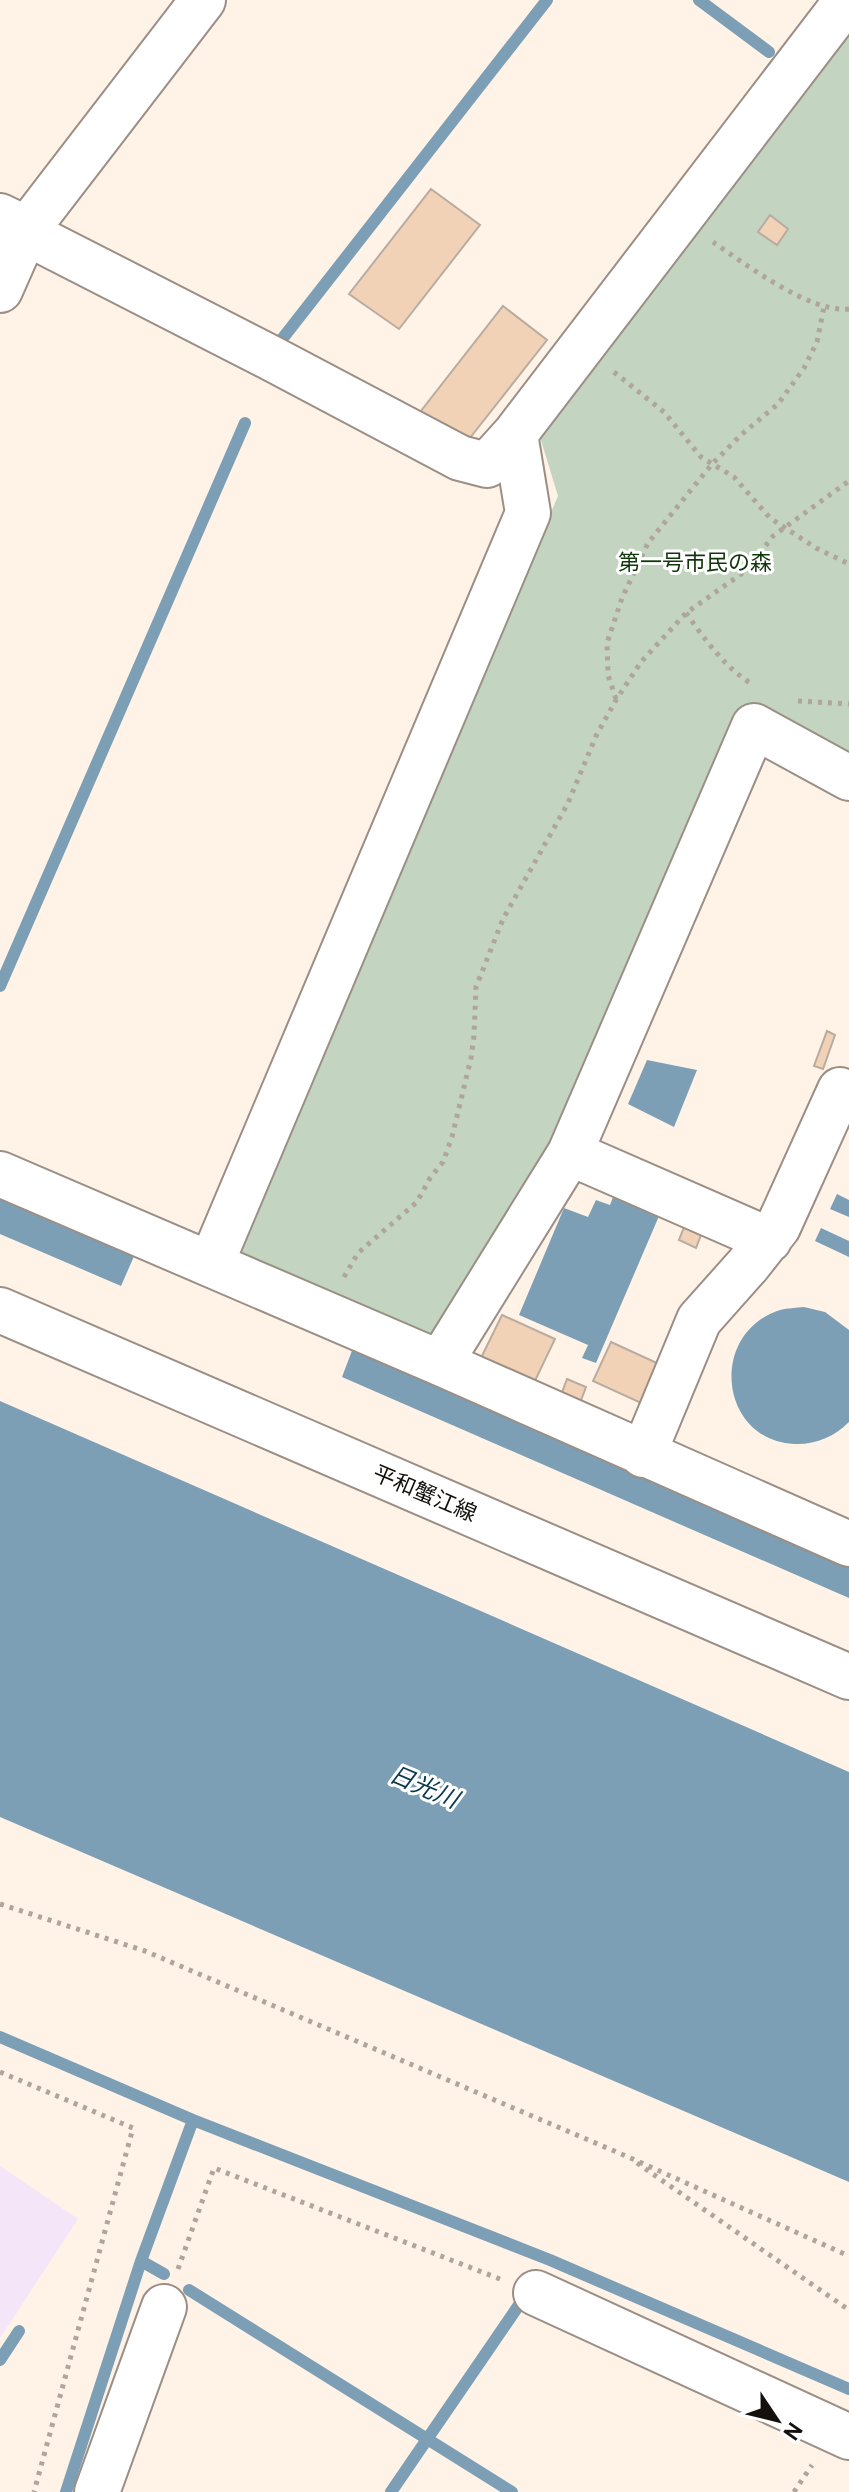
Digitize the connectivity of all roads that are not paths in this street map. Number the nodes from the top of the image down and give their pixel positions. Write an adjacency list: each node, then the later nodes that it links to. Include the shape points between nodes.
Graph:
1 (203, 0): 3 (street)
2 (847, 0): 5 (street)
3 (13, 222): 4 (street); 5 (street, via 460,458 487,465)
4 (0, 290)
5 (515, 434): 11 (street, via 528,513)
6 (849, 778): 8 (street, via 754,726)
7 (849, 1094): 10 (street, via 840,1090)
8 (570, 1153): 10 (street); 13 (street)
9 (0, 1174): 11 (street)
10 (769, 1240): 14 (street, via 699,1320)
11 (211, 1264): 13 (street)
12 (0, 1310): 16 (street, 平和蟹江線)
13 (440, 1363): 14 (street)
14 (643, 1455): 15 (street)
15 (849, 1544)
16 (849, 1677)
17 (536, 2293): 19 (street)
18 (164, 2307): 20 (street)
19 (849, 2437)
20 (97, 2492)

